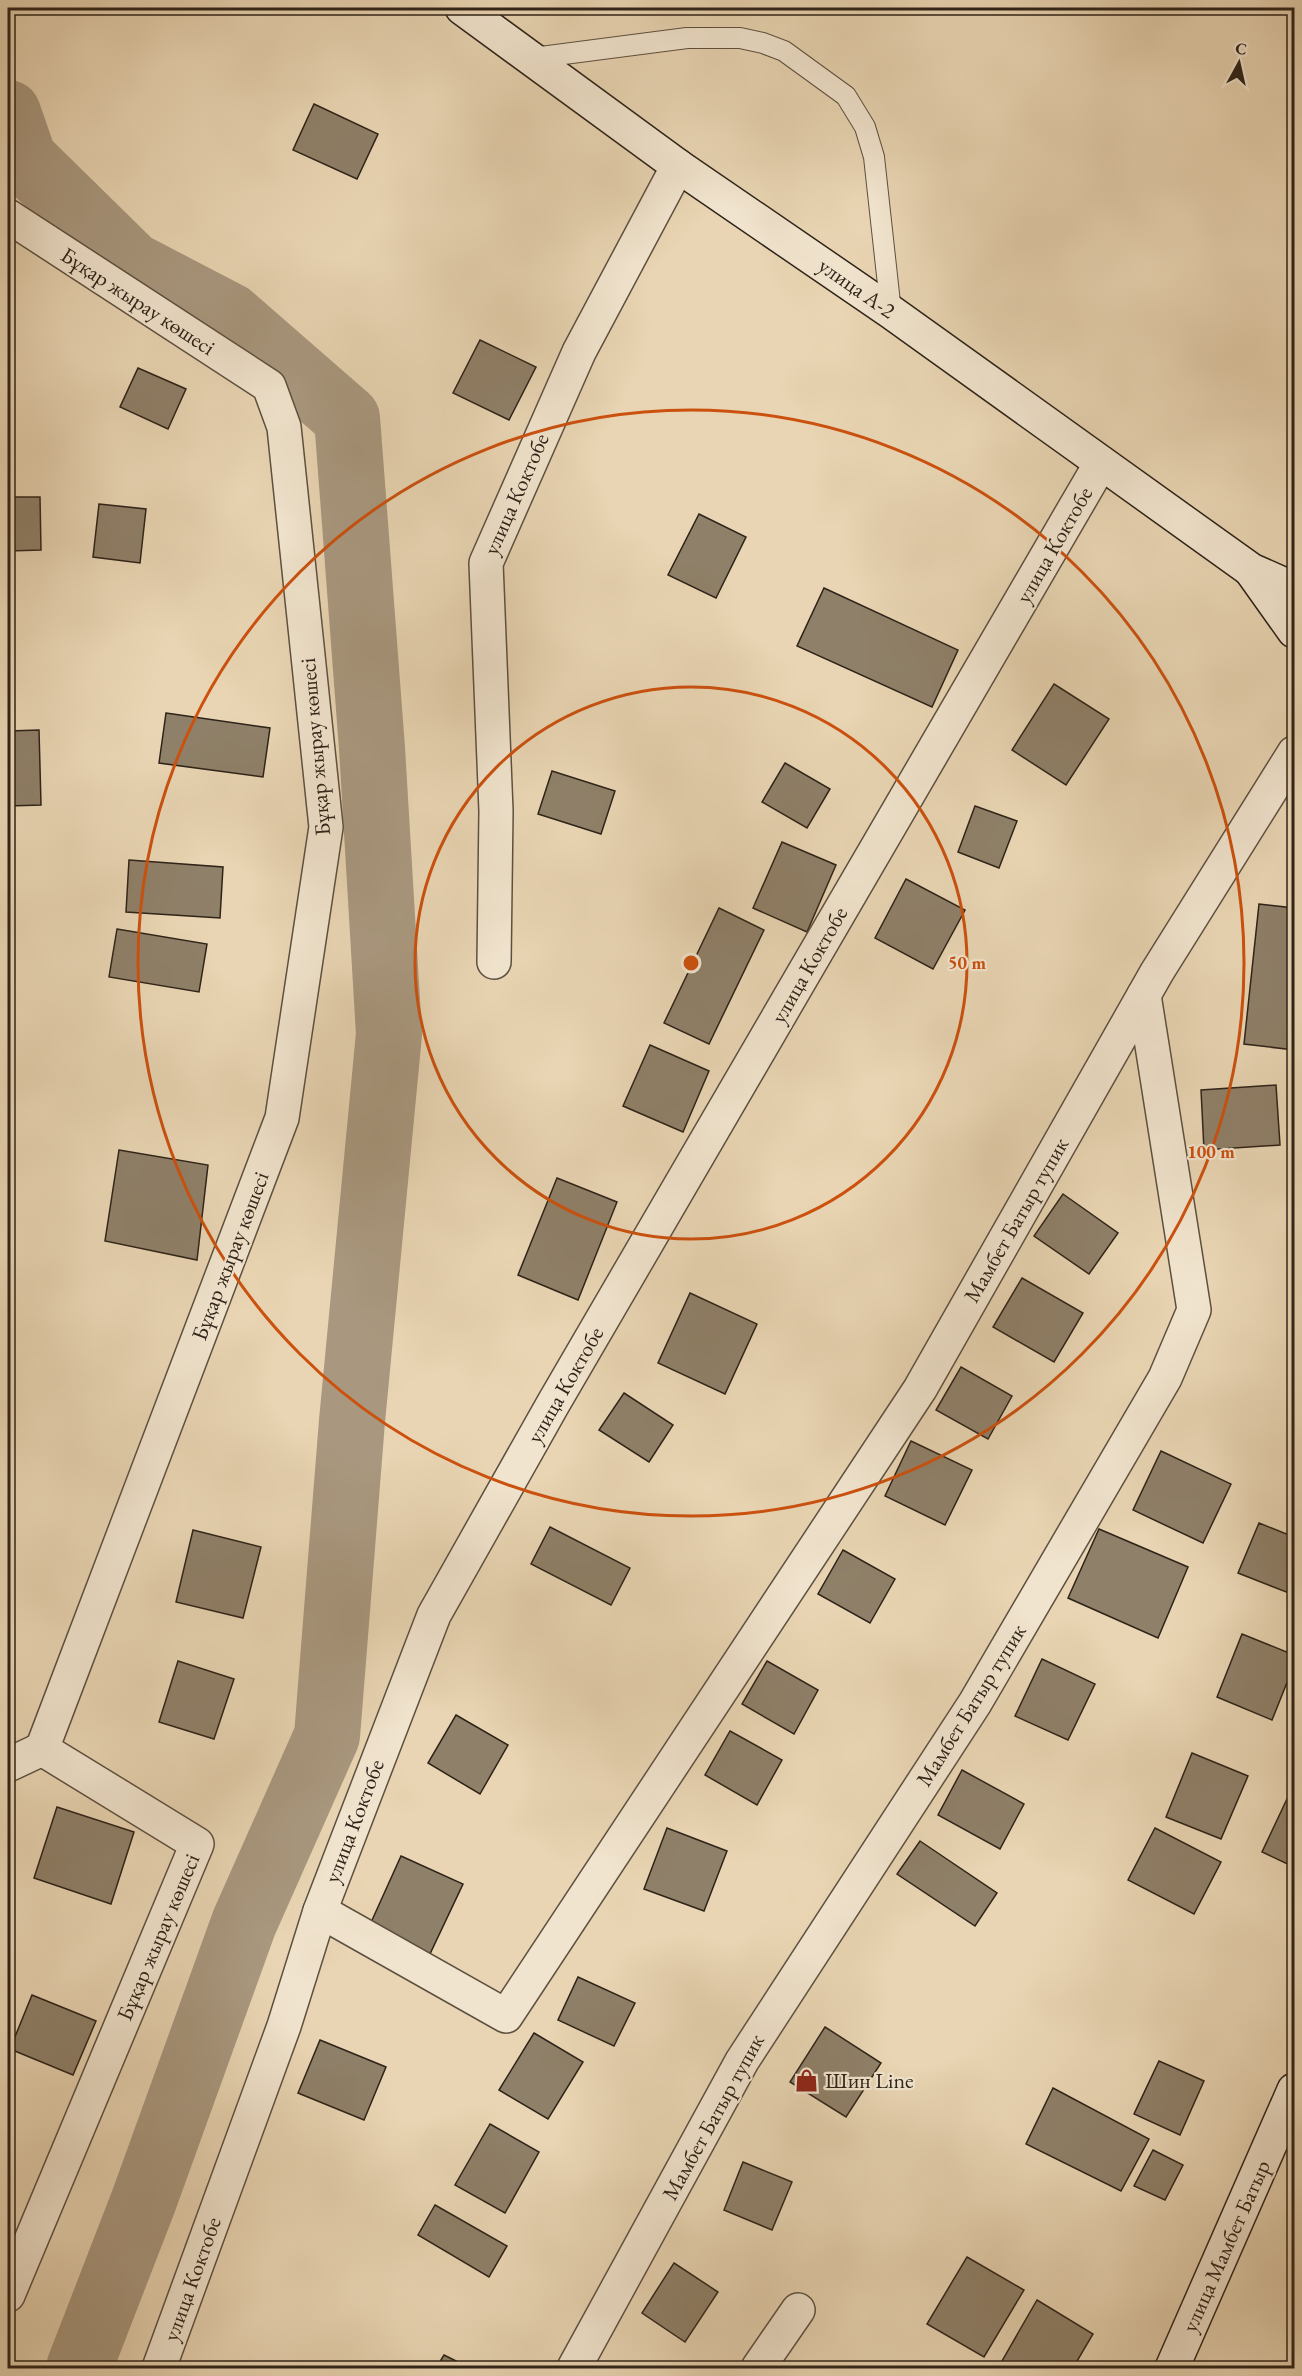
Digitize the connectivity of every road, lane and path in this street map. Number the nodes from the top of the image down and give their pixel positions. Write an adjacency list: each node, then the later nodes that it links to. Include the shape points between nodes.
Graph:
1 (462, 8): 2 (street, улица А-2)
2 (533, 58): 3 (street, улица А-2); 5 (lane, via 687,38 740,38 784,51 846,96 865,127 874,157)
3 (678, 166): 5 (street, улица А-2); 11 (street, улица Коктобе, via 579,352 486,563 496,811)
4 (8, 216): 13 (street, Бұқар жырау көшесі, via 269,386 284,427 326,827 282,1118)
5 (891, 312): 6 (street, улица А-2)
6 (1101, 463): 7 (street, улица А-2); 15 (street, улица Коктобе, via 434,1615)
7 (1251, 570): 8 (street, улица А-2); 9 (street, улица А-2)
8 (1294, 590)
9 (1294, 631)
10 (1294, 753): 12 (street, Мамбет Батыр тупик)
11 (494, 962)
12 (1144, 995): 15 (street, Мамбет Батыр тупик, via 920,1389 506,2016); 20 (street, Мамбет Батыр тупик, via 1194,1310 1165,1378 975,1703 742,2061)
13 (42, 1749): 14 (street); 17 (street, Бұқар жырау көшесі, via 198,1844)
14 (8, 1765)
15 (320, 1911): 19 (street, улица Коктобе, via 284,2026)
16 (1294, 2090): 22 (street, улица Мамбет Батыр)
17 (8, 2295)
18 (798, 2310): 21 (street)
19 (159, 2368)
20 (574, 2368)
21 (758, 2368)
22 (1172, 2368)

